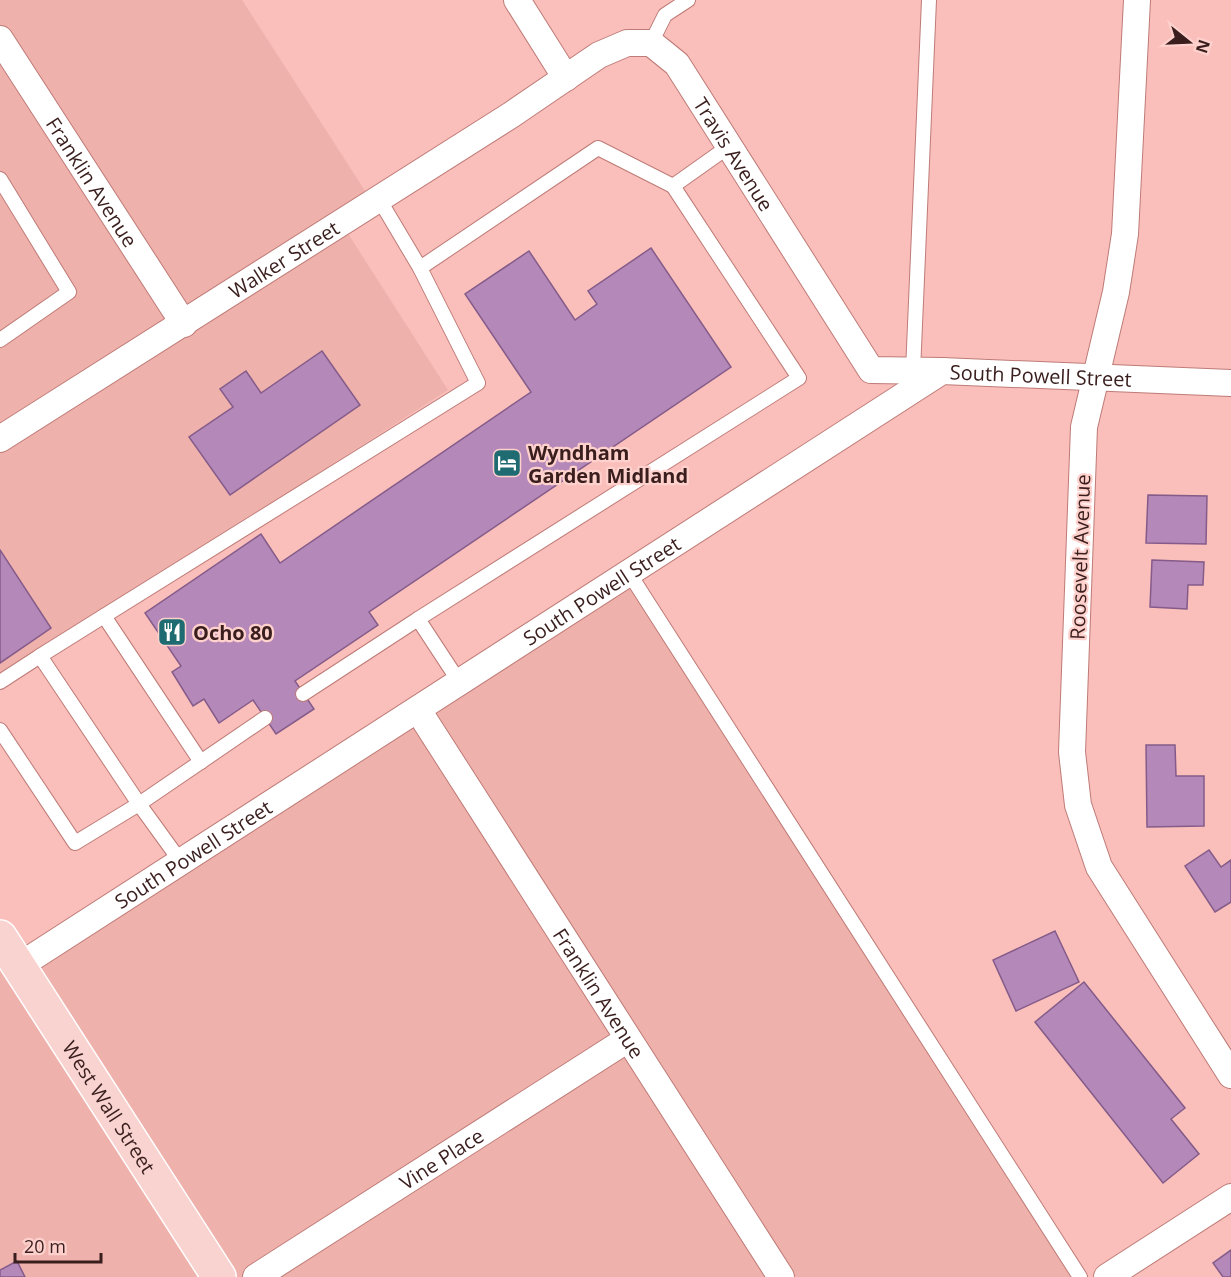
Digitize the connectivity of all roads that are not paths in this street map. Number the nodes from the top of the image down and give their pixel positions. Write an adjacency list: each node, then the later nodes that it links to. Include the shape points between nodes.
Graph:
1 (517, 0): 7 (street)
2 (688, 0): 6 (lane, via 665,15)
3 (929, 0): 15 (lane)
4 (1137, 0): 17 (street, Roosevelt Avenue, via 1125,234)
5 (0, 39): 13 (street, Franklin Avenue)
6 (651, 42): 7 (street, via 616,47); 8 (street, Travis Avenue, via 677,64)
7 (566, 78): 11 (street, Walker Street)
8 (728, 147): 10 (lane); 15 (street, Travis Avenue, via 871,370)
9 (0, 178): 14 (lane, via 69,292)
10 (673, 186): 12 (lane, via 598,148); 22 (lane, via 799,378)
11 (379, 199): 12 (lane); 13 (street, Walker Street)
12 (420, 268): 21 (lane, via 478,383)
13 (184, 324): 19 (street, Walker Street)
14 (0, 340)
15 (913, 371): 16 (street, Travis Avenue)
16 (942, 371): 17 (street, South Powell Street); 20 (street, South Powell Street)
17 (1095, 379): 18 (street, South Powell Street); 36 (street, Roosevelt Avenue, via 1084,427 1072,752 1076,791 1099,867)
18 (1231, 383)
19 (0, 439)
20 (629, 573): 25 (street, South Powell Street); 41 (lane)
21 (104, 616): 23 (lane); 30 (lane)
22 (418, 619): 25 (lane); 26 (lane)
23 (40, 656): 24 (lane); 31 (lane)
24 (0, 682)
25 (460, 683): 27 (street, South Powell Street)
26 (303, 694)
27 (418, 710): 32 (street, South Powell Street); 35 (street, Franklin Avenue)
28 (265, 718): 30 (lane)
29 (0, 730): 31 (lane, via 75,843)
30 (201, 762): 31 (lane)
31 (139, 804): 32 (lane)
32 (181, 862): 34 (street, South Powell Street)
33 (0, 937): 34 (main road, West Wall Street)
34 (19, 966): 38 (main road, West Wall Street)
35 (628, 1039): 39 (street, Vine Place); 40 (street, Franklin Avenue)
36 (1231, 1075)
37 (1231, 1197): 42 (street)
38 (219, 1277)
39 (256, 1277)
40 (781, 1277)
41 (1080, 1277)
42 (1107, 1277)

